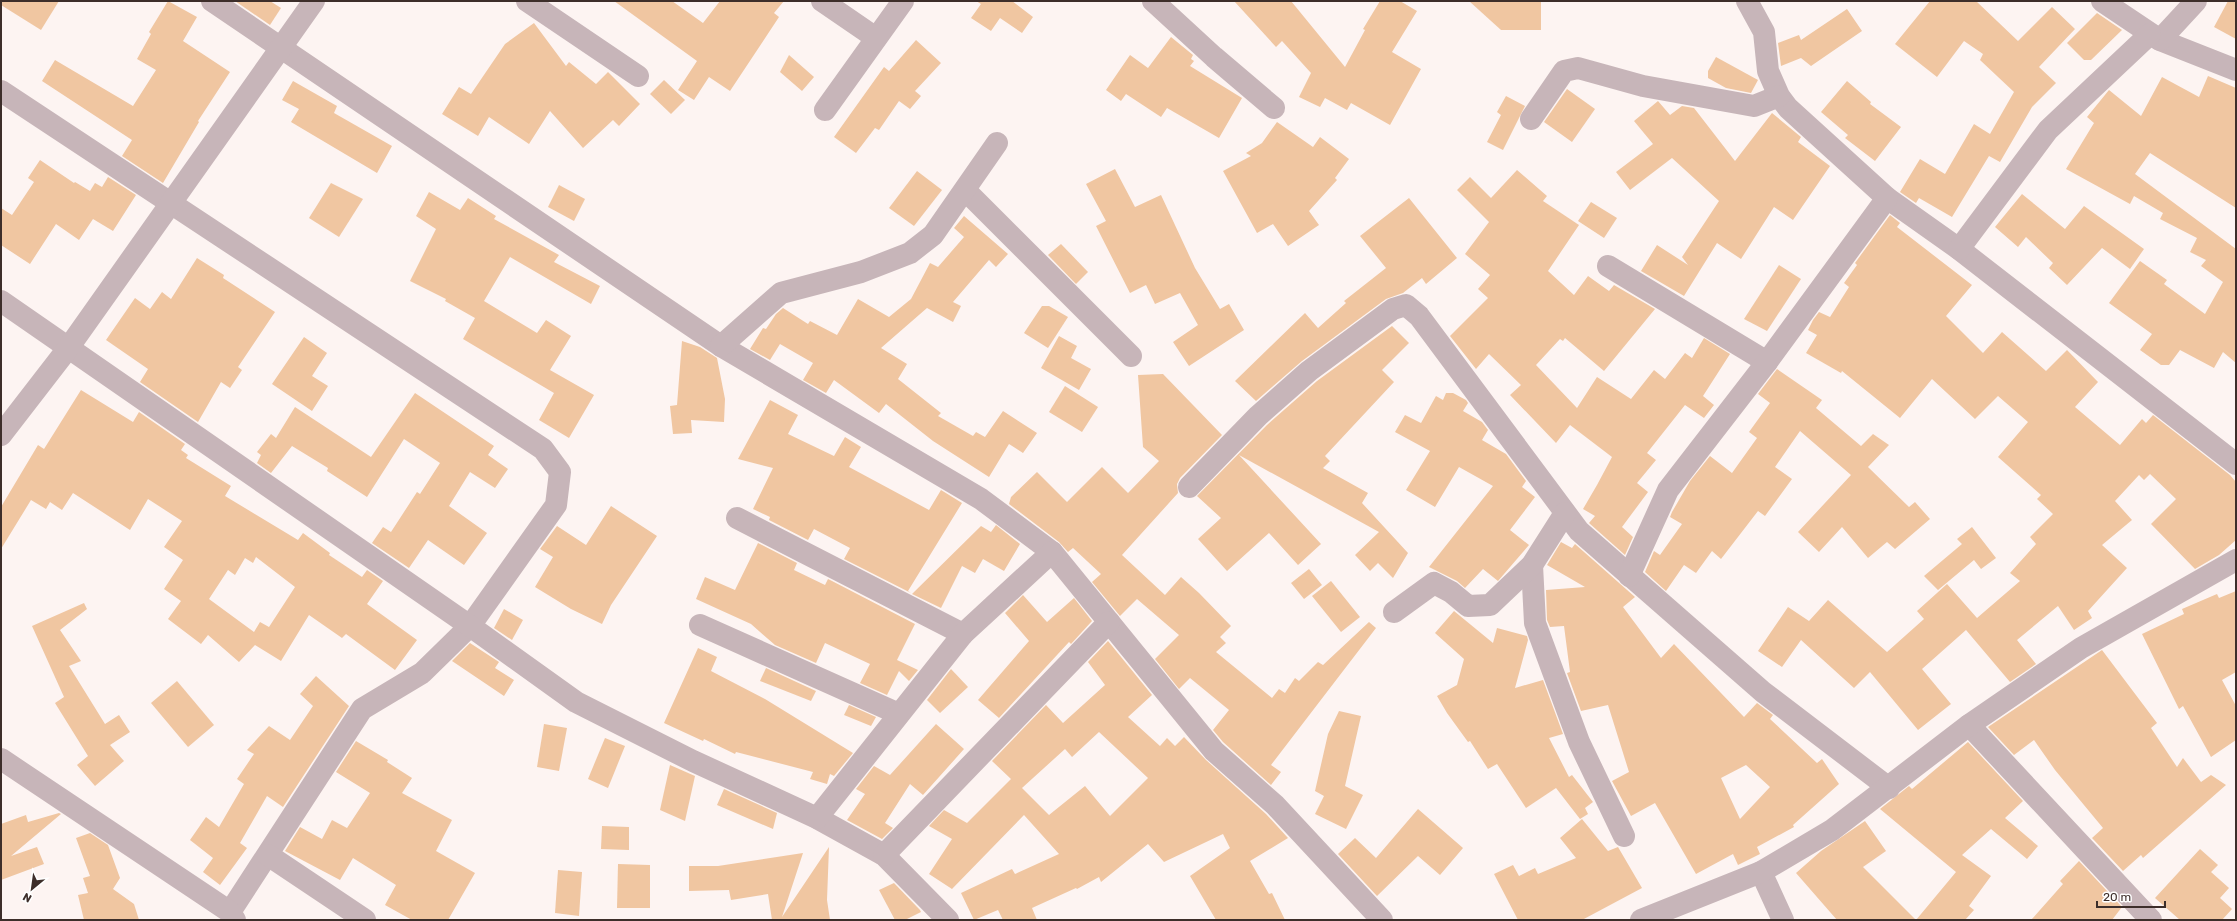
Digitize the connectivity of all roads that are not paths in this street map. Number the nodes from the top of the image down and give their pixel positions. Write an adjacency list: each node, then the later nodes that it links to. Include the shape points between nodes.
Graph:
1 (212, 1): 12 (street)
2 (314, 1): 12 (street)
3 (527, 1): 14 (street)
4 (822, 1): 11 (street)
5 (903, 1): 11 (street)
6 (1153, 1): 17 (street, via 1214,58)
7 (1747, 1): 16 (street, via 1764,32 1768,71)
8 (2102, 1): 10 (street)
9 (2196, 1): 10 (street)
10 (2155, 37): 13 (street); 24 (street, via 2048,130)
11 (876, 38): 18 (street)
12 (281, 48): 23 (street); 27 (street)
13 (2236, 70)
14 (638, 76)
15 (1, 91): 23 (street)
16 (1779, 96): 19 (street, via 1754,106 1643,86 1578,68 1564,71); 22 (street, via 1788,108)
17 (1274, 108)
18 (825, 110)
19 (1531, 119)
20 (997, 143): 21 (street)
21 (965, 190): 27 (street, via 933,235 910,253 860,272 781,293); 29 (street)
22 (1887, 198): 24 (street); 30 (street)
23 (170, 204): 28 (street); 43 (street, via 543,449 560,472 556,505)
24 (1959, 249): 32 (street)
25 (1608, 266): 30 (street)
26 (1, 301): 28 (street)
27 (721, 346): 36 (street, via 981,499)
28 (69, 347): 31 (street); 43 (street)
29 (1131, 356)
30 (1767, 362): 39 (street, via 1668,490)
31 (1, 435)
32 (2236, 464)
33 (1189, 486): 34 (street, via 1258,416 1309,371 1393,309 1406,305 1419,316)
34 (1565, 513): 38 (street); 39 (street, via 1579,531)
35 (736, 518): 44 (street)
36 (1052, 552): 41 (street); 44 (street)
37 (2236, 560): 46 (street, via 2081,648)
38 (1532, 565): 40 (street, via 1490,604 1468,606 1451,592 1434,583); 50 (street, via 1535,623 1579,742)
39 (1629, 576): 48 (street, via 1763,692)
40 (1394, 612)
41 (1109, 622): 52 (street); 57 (street, via 1214,751 1275,805)
42 (700, 625): 45 (street)
43 (470, 626): 49 (street, via 576,702 693,761); 51 (street, via 422,673 362,709)
44 (963, 634): 45 (street)
45 (899, 714): 49 (street)
46 (1969, 725): 48 (street); 60 (street)
47 (1, 759): 54 (street)
48 (1889, 788): 53 (street, via 1832,830)
49 (817, 818): 52 (street)
50 (1624, 836)
51 (268, 855): 54 (street); 55 (street)
52 (884, 855): 56 (street)
53 (1761, 872): 58 (street); 59 (street)
54 (233, 916)
55 (365, 920)
56 (948, 920)
57 (1382, 920)
58 (1641, 920)
59 (1783, 920)
60 (2151, 920)

